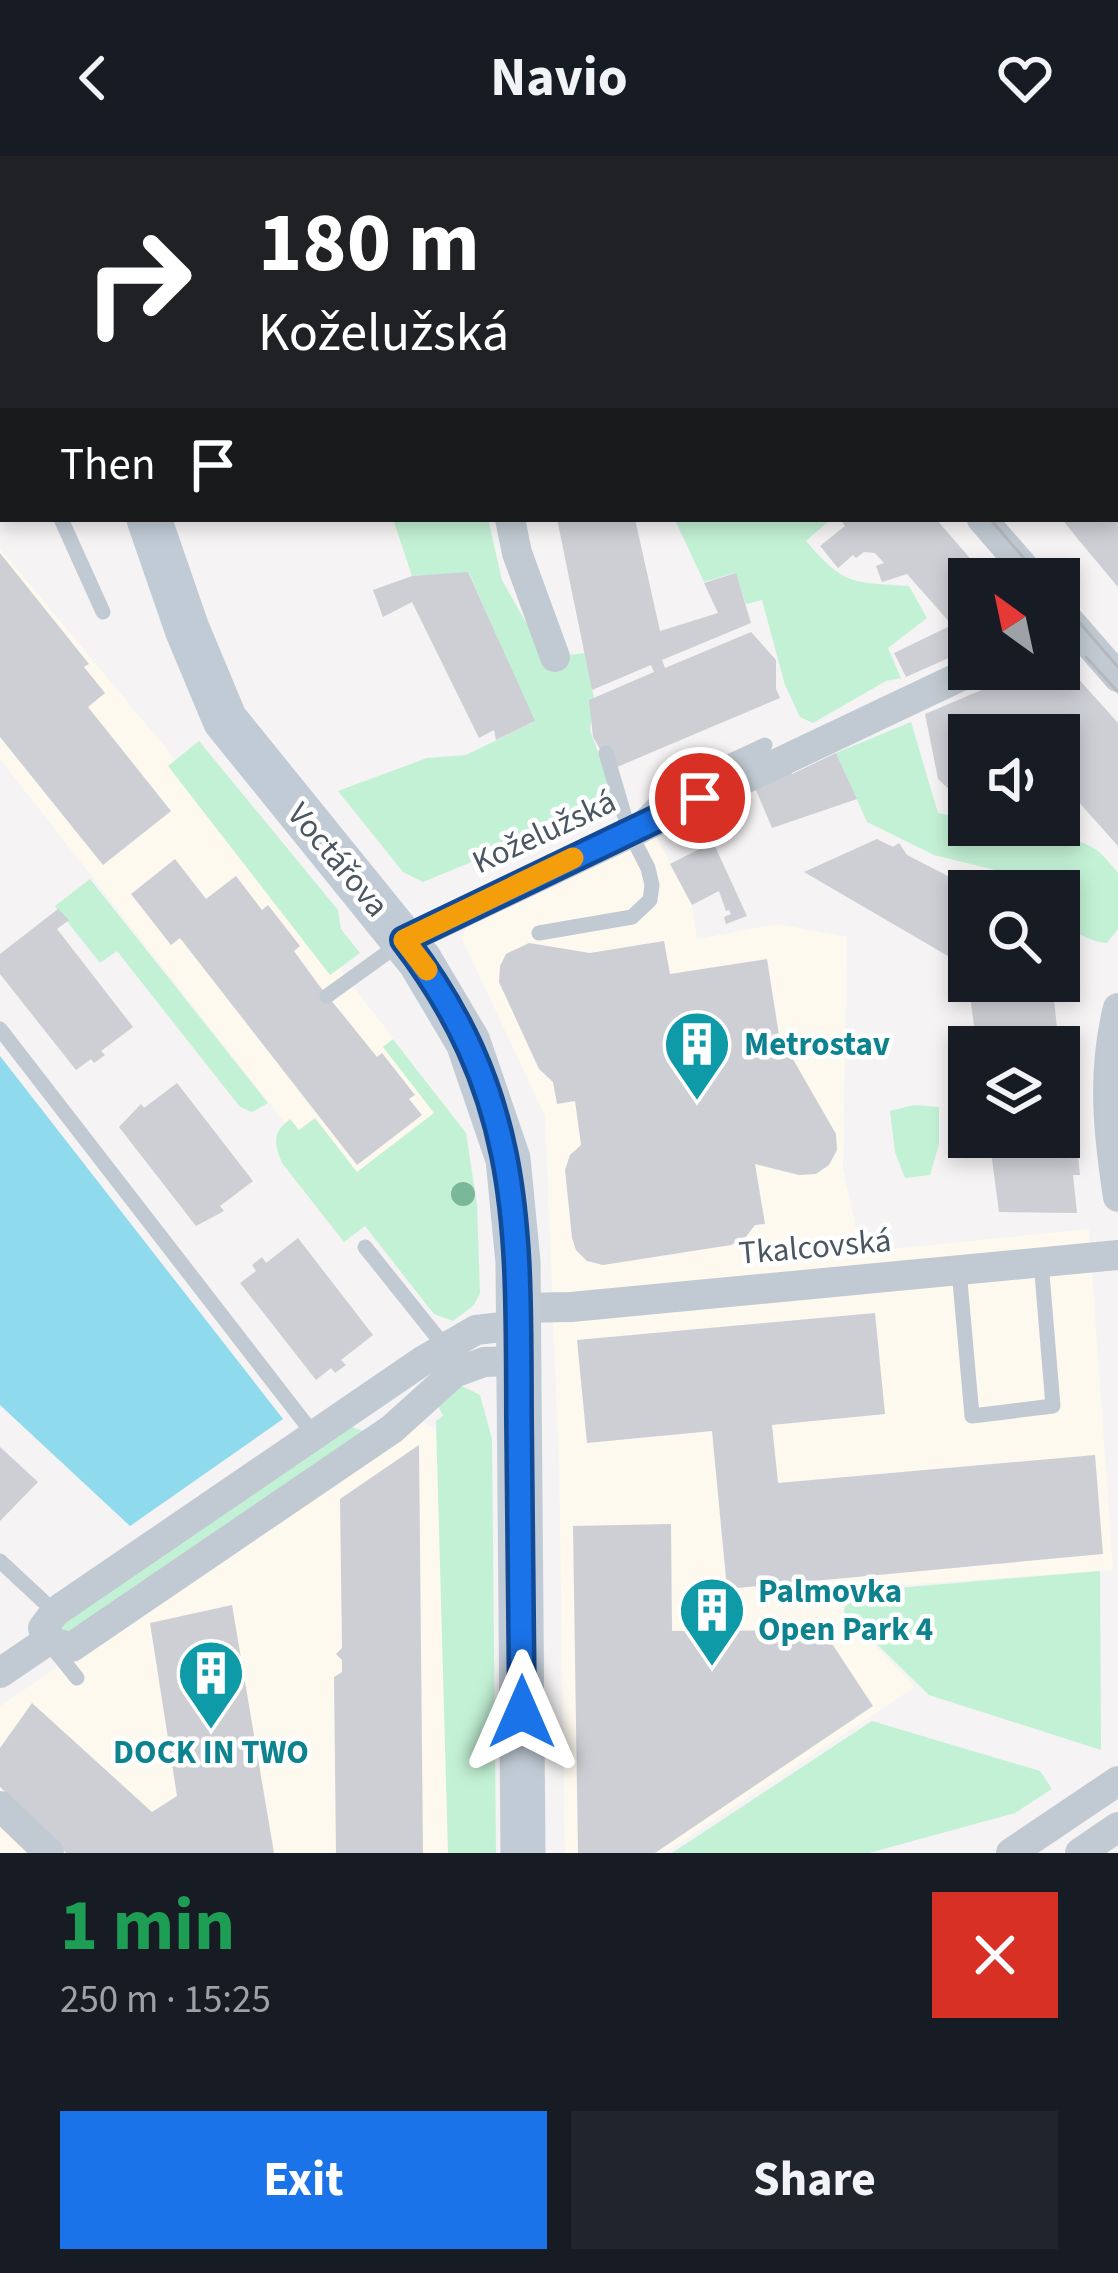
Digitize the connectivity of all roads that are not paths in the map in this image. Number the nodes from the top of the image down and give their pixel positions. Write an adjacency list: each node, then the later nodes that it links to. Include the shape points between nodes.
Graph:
1 (63, 522): 6 (lane)
2 (149, 522): 15 (main road, Voctářova, via 225,720)
3 (511, 522): 8 (street)
4 (985, 522): 5 (street)
5 (1016, 558)
6 (104, 612)
7 (1080, 638): 9 (street)
8 (555, 657)
9 (1118, 677)
10 (948, 682): 13 (street, Koželužská)
11 (764, 745): 13 (lane, via 668,790)
12 (605, 753): 13 (lane)
13 (629, 831): 14 (lane, via 652,885 642,909); 15 (street, Koželužská)
14 (538, 933)
15 (404, 940): 16 (lane); 24 (main road, Voctářova, via 468,1042 500,1127 514,1201)
16 (327, 996)
17 (1118, 1008): 19 (street, via 1106,1101)
18 (0, 1029): 28 (lane)
19 (1118, 1197)
20 (365, 1247): 25 (lane)
21 (1118, 1255): 22 (street, Tkalcovská)
22 (1041, 1262): 23 (street, Tkalcovská); 23 (lane, via 1053,1406 972,1416)
23 (959, 1270): 24 (street, Tkalcovská, via 571,1306)
24 (519, 1331): 25 (street, via 476,1330); 27 (street, via 484,1362 454,1373); 38 (main road, Voctářova)
25 (445, 1347): 26 (street)
26 (370, 1398): 27 (street); 28 (street)
27 (392, 1429): 31 (street, via 72,1647)
28 (315, 1436): 31 (street, via 55,1612 43,1628)
29 (0, 1561): 30 (lane)
30 (43, 1601)
31 (47, 1641): 32 (street); 33 (lane)
32 (5, 1662)
33 (77, 1678)
34 (1118, 1781): 39 (street)
35 (0, 1806): 37 (street)
36 (1118, 1828): 40 (street)
37 (49, 1853)
38 (523, 1853)
39 (1011, 1853)
40 (1079, 1853)

